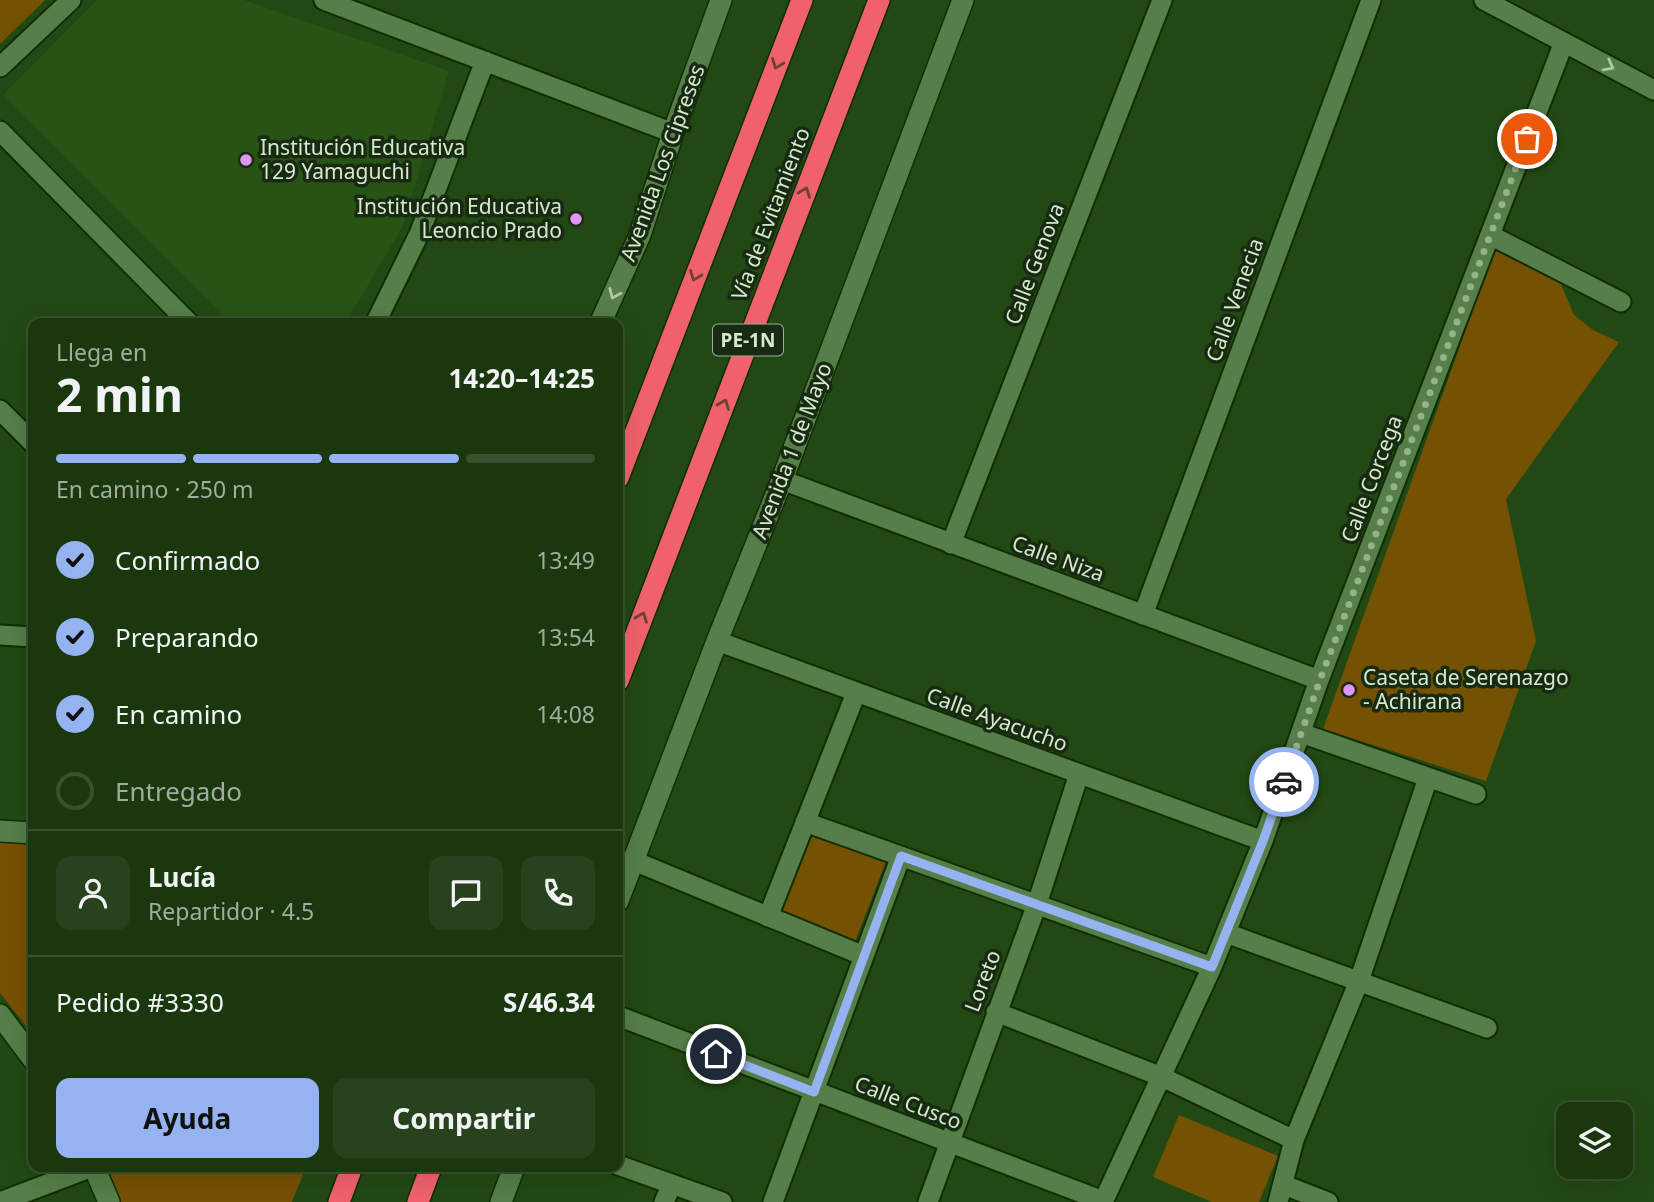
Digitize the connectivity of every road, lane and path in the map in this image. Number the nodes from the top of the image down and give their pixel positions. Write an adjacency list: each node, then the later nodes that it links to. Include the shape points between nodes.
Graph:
1 (71, 0): 12 (street)
2 (324, 0): 11 (street)
3 (720, 0): 15 (street, Avenida Los Cipreses)
4 (802, 0): 23 (highway, one-way to 23)
5 (879, 0): 30 (highway, Vía de Evitamiento / PE-1N, one-way to 5)
6 (964, 0): 24 (street, Avenida 1 de Mayo)
7 (1162, 0): 25 (street, Calle Genova)
8 (1371, 0): 26 (street, Calle Venecia)
9 (1484, 0): 10 (street)
10 (1564, 42): 13 (street, one-way to 13); 16 (street, Calle Corcega)
11 (485, 61): 15 (street); 19 (street, via 419,232)
12 (0, 67)
13 (1654, 90)
14 (0, 131): 18 (street)
15 (673, 133): 20 (street, Avenida Los Cipreses, one-way to 20, via 640,235)
16 (1490, 235): 17 (street); 31 (street, Calle Corcega)
17 (1621, 302)
18 (184, 318)
19 (378, 318)
20 (603, 318)
21 (0, 410): 22 (street)
22 (28, 438)
23 (623, 465)
24 (782, 480): 25 (street, Calle Niza); 29 (street, Avenida 1 de Mayo)
25 (951, 544): 26 (street, Calle Niza)
26 (1143, 615): 31 (street, Calle Niza)
27 (0, 635): 28 (street)
28 (28, 637)
29 (717, 641): 32 (street, Calle Ayacucho); 42 (street, Avenida 1 de Mayo)
30 (623, 668)
31 (1320, 680): 33 (street, Calle Corcega)
32 (856, 692): 34 (street, Calle Ayacucho); 37 (street)
33 (1301, 733): 35 (street); 40 (street, Calle Corcega)
34 (1079, 774): 40 (street, Calle Ayacucho); 44 (street, Loreto)
35 (1428, 778): 36 (street); 49 (street)
36 (1476, 794)
37 (805, 822): 41 (street); 45 (street)
38 (0, 831): 39 (street)
39 (28, 833)
40 (1263, 841): 46 (street, Calle Corcega)
41 (901, 856): 44 (street); 47 (street)
42 (634, 862): 43 (street, Avenida 1 de Mayo); 45 (street)
43 (623, 889)
44 (1037, 904): 48 (street); 50 (street, Loreto)
45 (768, 916): 47 (street)
46 (1226, 933): 48 (street, Calle Corcega); 49 (street)
47 (864, 956): 56 (street)
48 (1212, 967): 55 (street, Calle Corcega)
49 (1359, 981): 53 (street); 57 (street)
50 (996, 1012): 55 (street); 58 (street, Loreto)
51 (0, 1015): 54 (street)
52 (623, 1018): 56 (street, Calle Cusco)
53 (1487, 1028)
54 (28, 1052)
55 (1162, 1077): 57 (street); 75 (street, Calle Corcega)
56 (814, 1092): 58 (street, Calle Cusco); 73 (street)
57 (1294, 1140): 66 (street)
58 (948, 1144): 74 (street, Loreto); 75 (street, Calle Cusco)
59 (623, 1168): 65 (street)
60 (80, 1172): 67 (street)
61 (95, 1172): 68 (street)
62 (350, 1172): 69 (highway)
63 (429, 1172): 70 (highway)
64 (512, 1172): 71 (street)
65 (668, 1193): 72 (street)
66 (1281, 1194): 76 (street)
67 (0, 1202)
68 (108, 1202)
69 (339, 1202)
70 (418, 1202)
71 (501, 1202)
72 (722, 1202)
73 (774, 1202)
74 (928, 1202)
75 (1103, 1202)
76 (1328, 1202)

